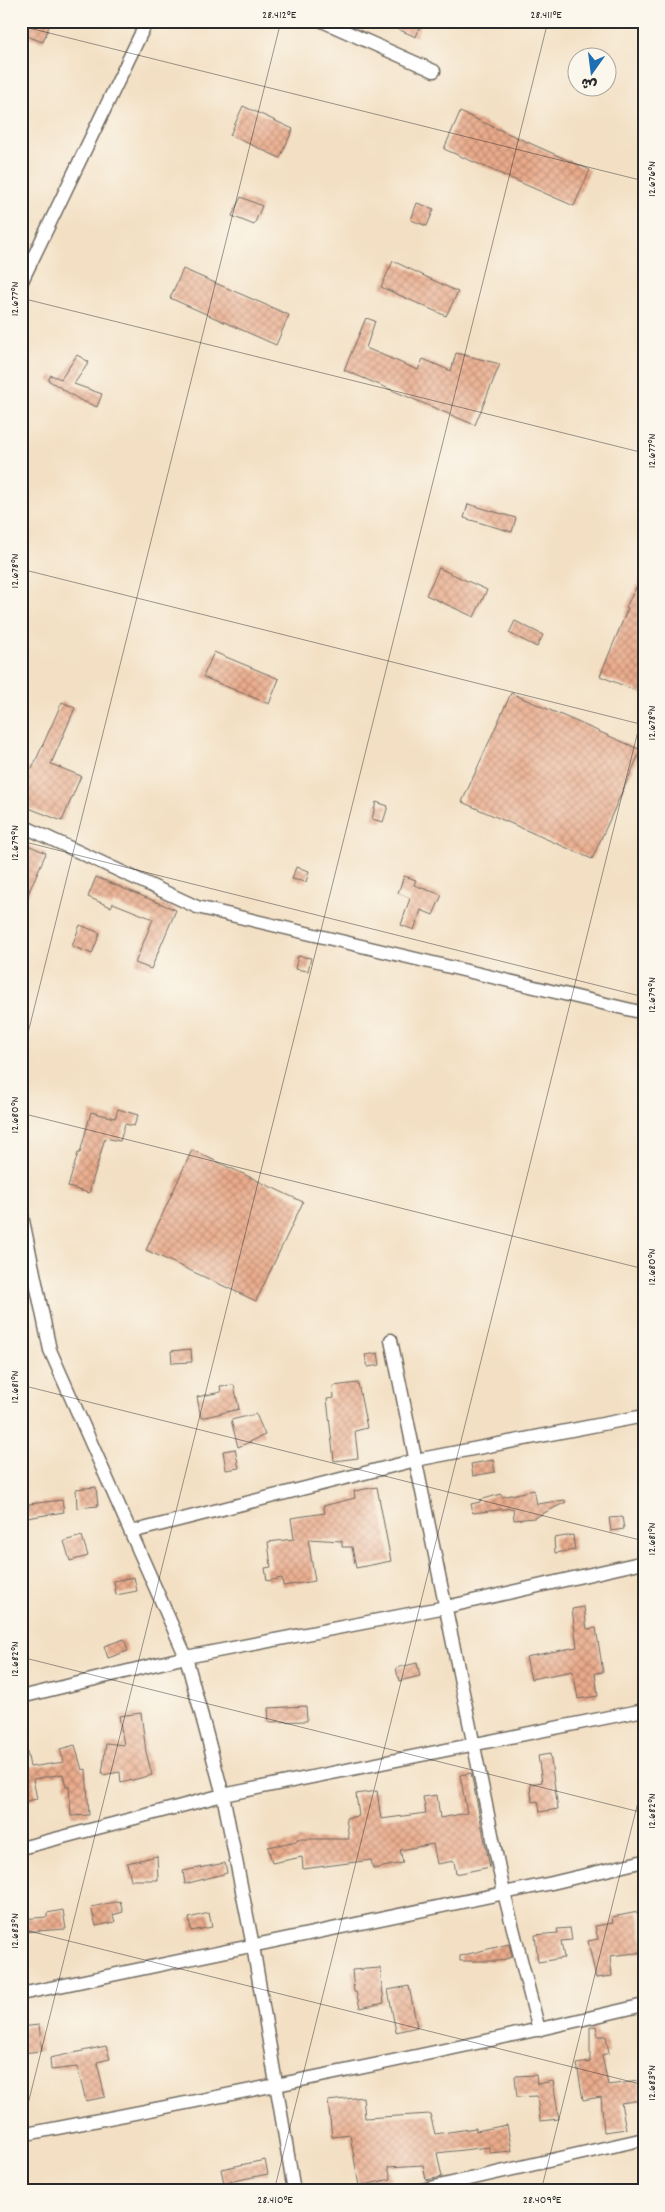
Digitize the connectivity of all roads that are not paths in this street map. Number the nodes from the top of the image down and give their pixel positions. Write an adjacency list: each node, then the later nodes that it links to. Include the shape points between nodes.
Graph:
1 (147, 21): 4 (street)
2 (322, 21): 3 (street)
3 (434, 71)
4 (21, 283)
5 (21, 825): 6 (street, via 197,907)
6 (644, 1013)
7 (21, 1211): 11 (street, via 50,1350)
8 (392, 1340): 10 (street)
9 (644, 1416): 10 (street)
10 (416, 1460): 11 (street); 13 (street)
11 (131, 1532): 14 (street)
12 (644, 1562): 13 (street)
13 (446, 1608): 14 (street); 17 (street)
14 (186, 1657): 15 (street); 18 (street)
15 (21, 1697)
16 (644, 1710): 17 (street)
17 (472, 1744): 18 (street); 21 (street)
18 (223, 1794): 19 (street); 22 (street)
19 (21, 1848)
20 (644, 1861): 21 (street)
21 (504, 1893): 22 (street); 25 (street)
22 (252, 1946): 23 (street); 26 (street)
23 (21, 1994)
24 (644, 2005): 25 (street)
25 (539, 2030): 26 (street)
26 (277, 2086): 27 (street); 30 (street)
27 (21, 2135)
28 (644, 2139): 29 (street)
29 (454, 2187): 31 (street)
30 (294, 2191)
31 (417, 2191)

